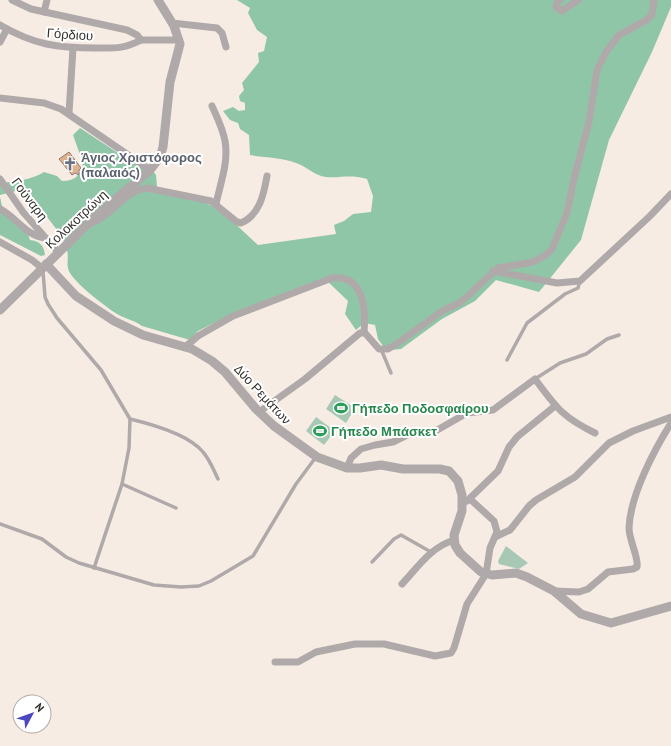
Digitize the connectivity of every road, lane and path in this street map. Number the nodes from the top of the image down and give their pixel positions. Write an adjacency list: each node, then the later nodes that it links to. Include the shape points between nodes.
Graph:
1 (47, 0): 7 (street)
2 (158, 0): 8 (street)
3 (560, 0): 4 (street, via 556,7 562,11)
4 (578, 0)
5 (654, 0): 30 (street, via 652,14 645,21 620,35 606,52 597,70 589,122 567,213 552,249 533,262)
6 (15, 1): 7 (street, Γόρδιου, via 27,8)
7 (44, 12): 11 (street, Γόρδιου, via 127,30 137,35)
8 (172, 23): 12 (street); 14 (street, via 217,28 222,33)
9 (0, 25): 10 (street, Γόρδιου)
10 (7, 29): 13 (street); 15 (street, Γόρδιου, via 44,45)
11 (140, 40): 12 (street, Γόρδιου); 15 (street, Γόρδιου, via 124,48)
12 (180, 40): 19 (street, Κολοκοτρώνη, via 170,82 163,148 160,158)
13 (0, 42)
14 (226, 47)
15 (73, 48): 18 (street)
16 (0, 98): 18 (street, via 44,104)
17 (212, 106): 23 (street, via 223,133 226,150)
18 (69, 113): 19 (street)
19 (150, 170): 25 (street, Κολοκοτρώνη)
20 (267, 176): 23 (street, via 262,202 244,222 238,222)
21 (0, 179): 26 (street, Γούναρη)
22 (671, 194): 31 (street)
23 (216, 204): 25 (street, via 157,189 143,189 127,196 98,221)
24 (0, 209): 26 (street, via 16,219 33,235)
25 (87, 224): 28 (street, Κολοκοτρώνη)
26 (45, 238): 28 (street, Γούναρη)
27 (0, 242): 29 (street)
28 (58, 252): 29 (street, Κολοκοτρώνη)
29 (44, 266): 32 (street, Κολοκοτρώνη); 35 (street, Δύο Ρεμάτων, via 76,296 104,315 142,336); 43 (lane, via 45,297 48,304 101,370)
30 (493, 271): 31 (street, via 557,283); 36 (street, via 461,302 442,311 388,349)
31 (580, 281): 37 (lane, via 578,288 565,294 527,323)
32 (0, 310)
33 (364, 332): 35 (street, via 365,309 360,293 347,280 332,278 233,316 198,336); 36 (street); 41 (street)
34 (619, 335): 39 (lane, via 607,339 586,354 560,363)
35 (185, 347): 41 (street, Δύο Ρεμάτων, via 198,352 221,368)
36 (381, 350): 38 (lane)
37 (507, 360)
38 (391, 373)
39 (535, 379): 40 (street); 47 (street, via 493,410 467,414 432,433 409,434 394,442 361,449 351,458)
40 (555, 406): 45 (street, via 568,419); 50 (street, via 512,444 498,471)
41 (259, 412): 46 (street, Δύο Ρεμάτων, via 284,435)
42 (671, 417): 53 (street, via 609,443 572,480 532,502 510,530)
43 (130, 419): 48 (lane, via 155,425 196,446 206,456); 49 (lane, via 129,448)
44 (671, 423): 60 (street, via 653,454 631,516 629,533 637,566 633,569 608,572 588,589 579,592)
45 (594, 433)
46 (317, 457): 47 (street, Δύο Ρεμάτων); 57 (lane, via 296,484 253,556 211,581 199,586 181,588 154,586)
47 (347, 468): 50 (street, Δύο Ρεμάτων, via 381,465 403,469 443,469 458,481)
48 (218, 480)
49 (122, 484): 51 (lane); 57 (lane)
50 (466, 502): 53 (street, via 495,524); 54 (street, Δύο Ρεμάτων)
51 (176, 508)
52 (0, 524): 57 (lane, via 42,539 66,557)
53 (495, 537): 58 (street, via 490,548)
54 (454, 540): 55 (street); 58 (street, via 460,553 476,569)
55 (431, 552): 56 (lane, via 400,535); 59 (street)
56 (372, 562)
57 (94, 568)
58 (486, 574): 60 (street, via 516,574); 62 (street, via 467,604 454,648 449,655 435,656 384,644 355,644 316,652 298,662)
59 (402, 584)
60 (554, 591): 61 (street, via 581,614 611,623)
61 (671, 606)
62 (275, 662)

